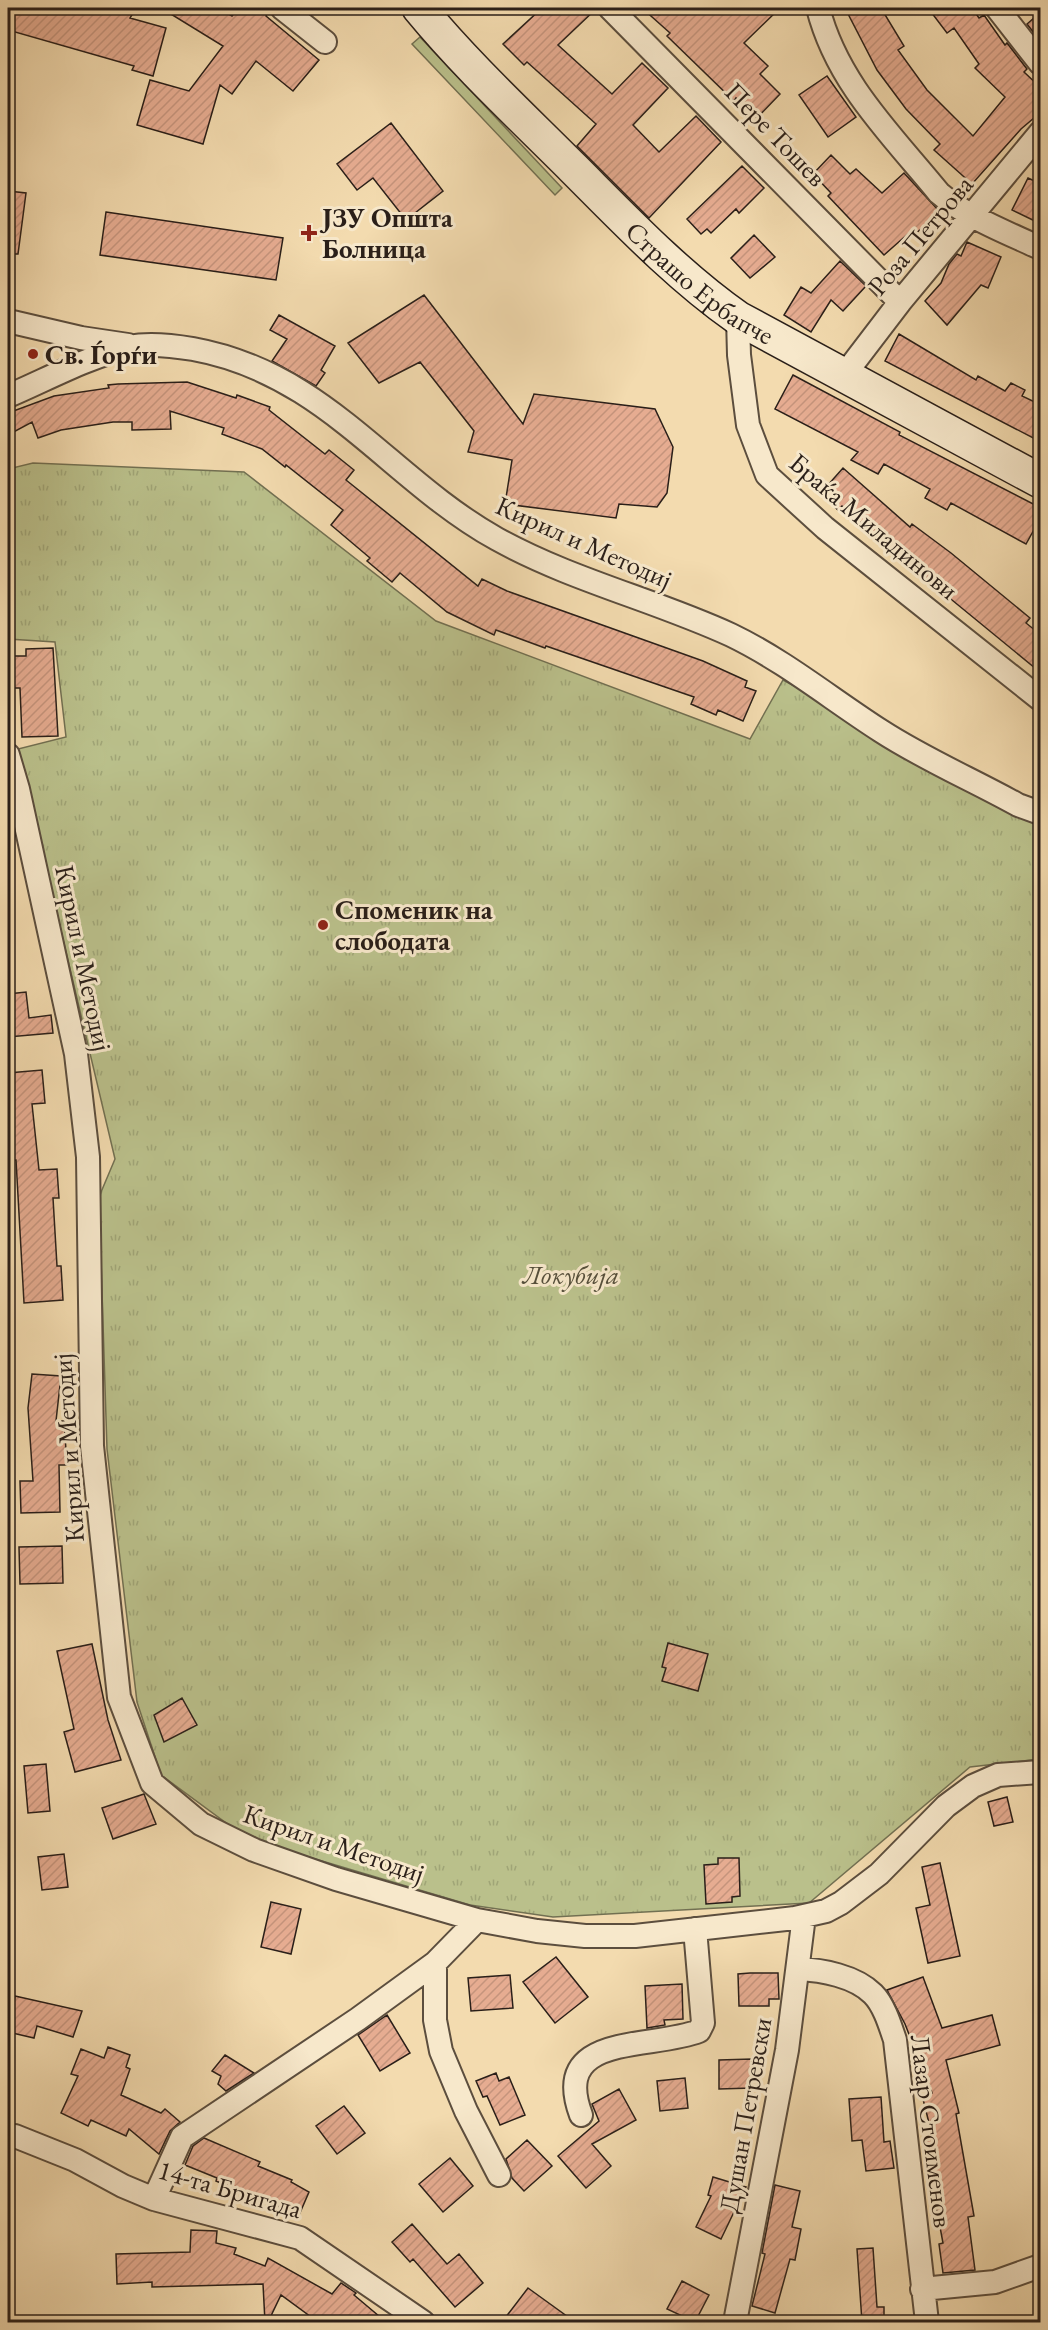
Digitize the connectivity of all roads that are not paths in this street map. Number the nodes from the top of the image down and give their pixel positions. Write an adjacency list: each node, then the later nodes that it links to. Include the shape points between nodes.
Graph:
1 (282, 8): 6 (street)
2 (419, 8): 12 (main road, Страшо Ербапче, via 452,48 587,182 710,298)
3 (610, 8): 11 (street, Пере Тошев)
4 (818, 8): 9 (street, via 838,63 853,89 939,193)
5 (997, 8): 7 (street)
6 (325, 42)
7 (1041, 63)
8 (1041, 133): 9 (street, Роза Петрова)
9 (972, 216): 10 (street); 11 (street, Роза Петрова)
10 (1041, 248)
11 (900, 302): 15 (street, Роза Петрова)
12 (738, 318): 15 (main road, Страшо Ербапче); 18 (street, Браќа Миладинови, via 738,355 748,425 767,475 825,528)
13 (8, 321): 14 (street)
14 (133, 346): 16 (street, Кирил и Методиј, via 87,360); 20 (street, Кирил и Методиј, via 192,349 240,362 278,378 311,396 468,522 499,540 732,636 777,661 884,733 1018,805)
15 (845, 374): 17 (main road, Страшо Ербапче)
16 (8, 396)
17 (1041, 481)
18 (1041, 699)
19 (8, 755): 23 (street, Кирил и Методиј, via 76,1054 88,1157 92,1446 118,1697 137,1748 152,1783 201,1824 222,1835 336,1880)
20 (1041, 813)
21 (1041, 1772): 22 (street, Кирил и Методиј, via 998,1775 973,1786 946,1806 879,1874 826,1911)
22 (804, 1916): 24 (street, Кирил и Методиј); 26 (street, Душан Петревски)
23 (477, 1920): 24 (street, Кирил и Методиј, via 585,1936 635,1936); 25 (street)
24 (695, 1929): 27 (street, via 703,2023 699,2031 600,2052 579,2067 574,2079 574,2096)
25 (435, 1963): 29 (street, via 435,2020 441,2051); 30 (street, via 182,2137)
26 (798, 1969): 32 (street, Лазар Стоименов, via 817,1969 854,1981 873,1994 888,2019 896,2040); 34 (street, Душан Петревски, via 787,2050)
27 (581, 2115)
28 (8, 2137): 30 (street, 14-та Бригада, via 15,2136 75,2160)
29 (499, 2175)
30 (154, 2199): 33 (street, 14-та Бригада, via 300,2238)
31 (1041, 2266): 32 (street, via 995,2282)
32 (922, 2289): 35 (street, Лазар Стоименов)
33 (423, 2322)
34 (735, 2322)
35 (927, 2322)

